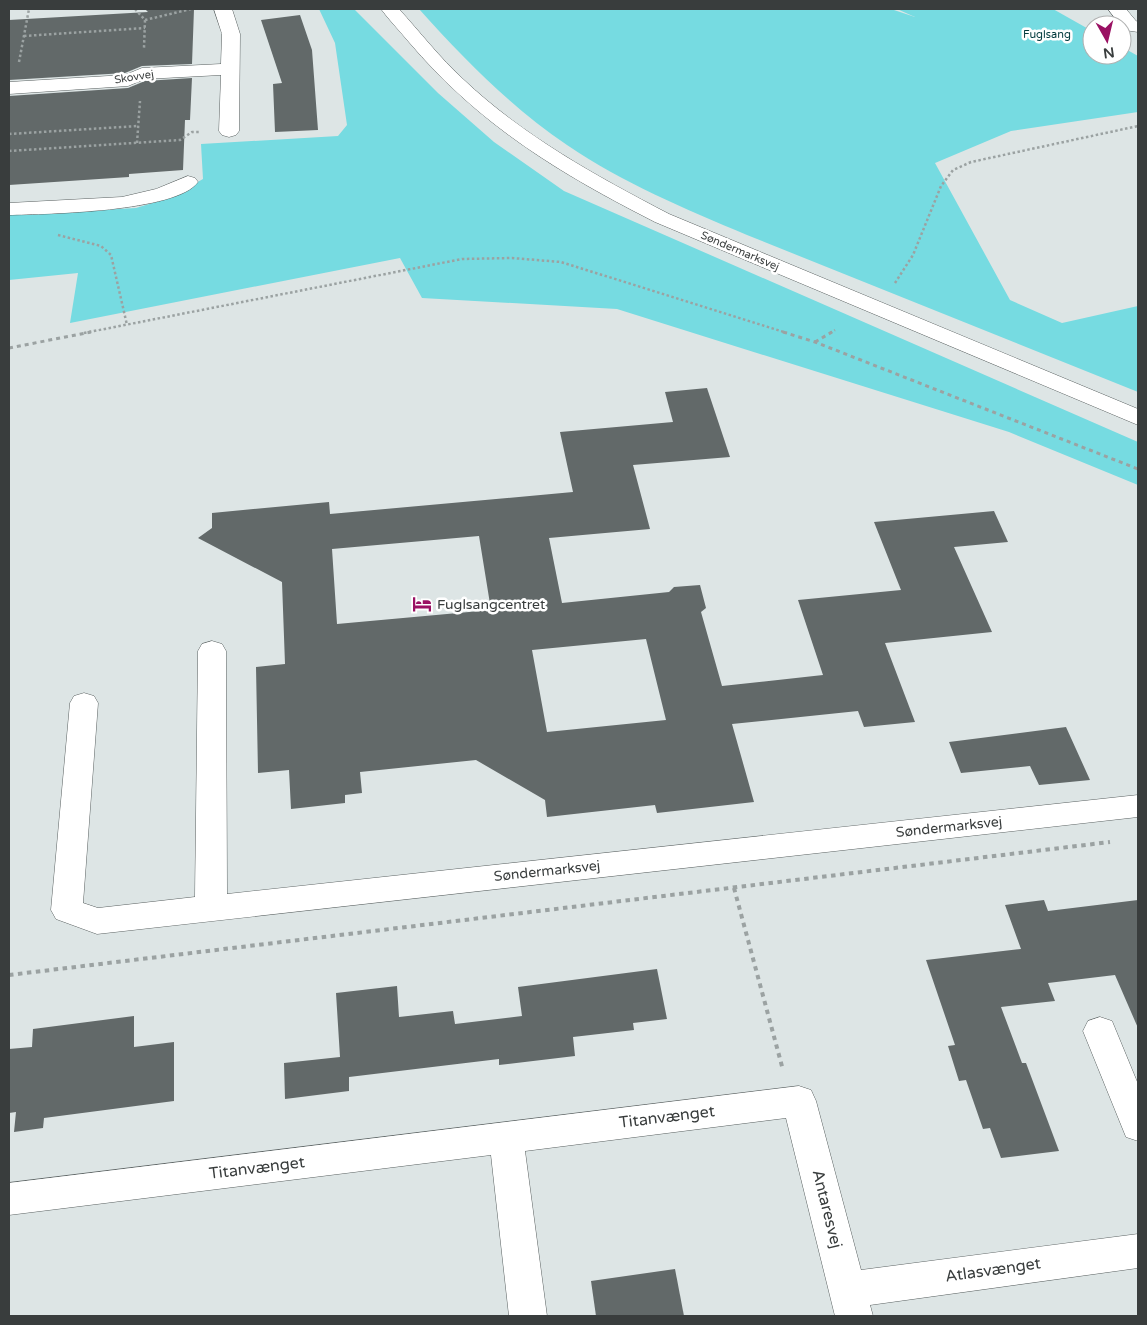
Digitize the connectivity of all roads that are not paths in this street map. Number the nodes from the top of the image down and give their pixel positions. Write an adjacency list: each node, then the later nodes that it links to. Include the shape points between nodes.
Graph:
1 (223, 9): 5 (street, via 231,34)
2 (390, 9): 10 (street, Søndermarksvej, via 455,82 507,127 613,194 662,218)
3 (1117, 9): 4 (street, via 1130,26)
4 (1138, 27)
5 (230, 69): 6 (street, Skovvej, via 142,74 128,80); 7 (street)
6 (12, 87)
7 (229, 130)
8 (188, 182): 9 (street, via 162,194 122,203)
9 (9, 209)
10 (1138, 418)
11 (212, 651): 14 (street)
12 (84, 703): 14 (street, Søndermarksvej, via 67,910 98,921)
13 (1138, 806): 14 (street, Søndermarksvej)
14 (211, 908)
15 (1100, 1032): 17 (street)
16 (799, 1101): 18 (street, Titanvænget); 21 (street, Antaresvej)
17 (1138, 1126)
18 (506, 1137): 19 (street, Titanvænget); 22 (street)
19 (9, 1199)
20 (1138, 1250): 21 (street, Atlasvænget)
21 (851, 1303)
22 (528, 1316)

